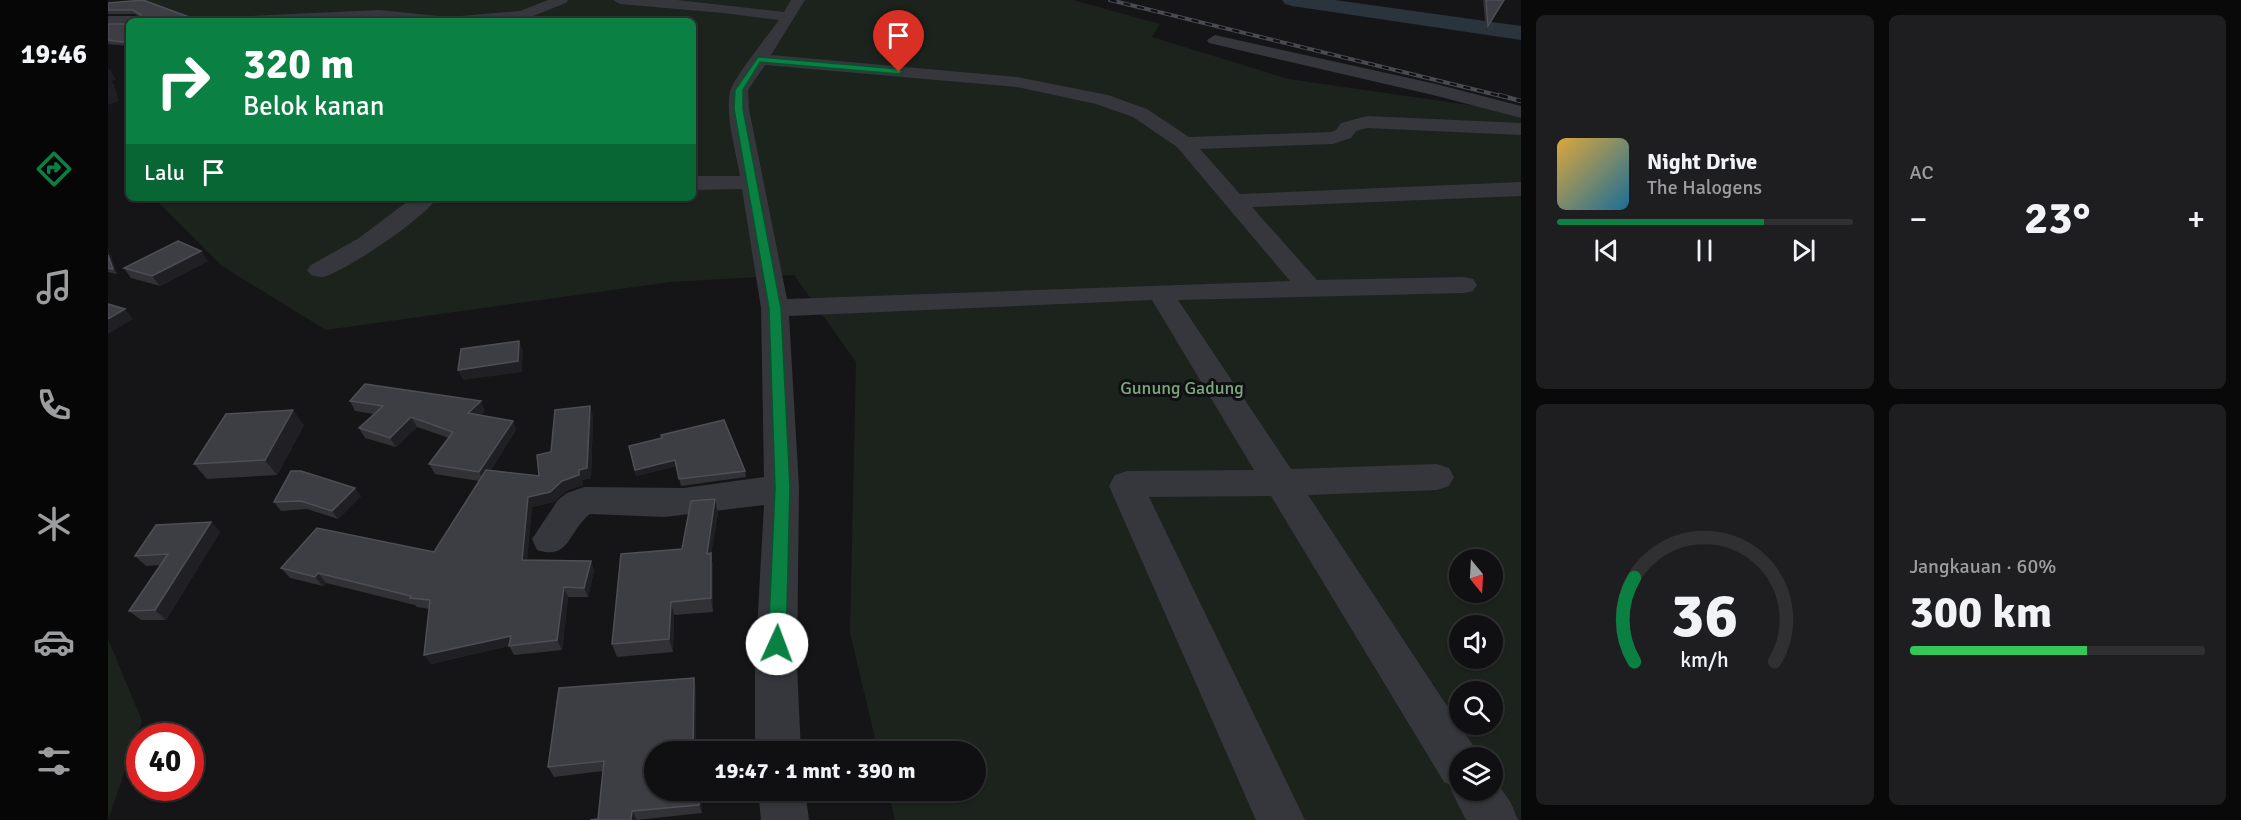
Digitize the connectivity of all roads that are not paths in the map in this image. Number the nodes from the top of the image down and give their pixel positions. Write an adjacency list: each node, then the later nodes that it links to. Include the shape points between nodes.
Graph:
1 (561, 0): 6 (street, via 523,15)
2 (620, 0): 3 (street)
3 (793, 9): 10 (street)
4 (314, 18): 5 (street)
5 (408, 18)
6 (492, 18)
7 (108, 21): 8 (street)
8 (126, 21)
9 (1215, 40): 11 (street)
10 (758, 60): 13 (street, via 1058,88 1140,113); 14 (street, via 739,90)
11 (1521, 112)
12 (1521, 129): 13 (street, via 1366,122 1352,124 1344,134 1333,138)
13 (1184, 143): 18 (street)
14 (753, 182): 15 (street); 23 (street)
15 (696, 183)
16 (1521, 189): 18 (street)
17 (422, 201): 19 (street, via 368,243)
18 (1235, 201): 21 (street)
19 (320, 270)
20 (1464, 285): 21 (street)
21 (1309, 287): 22 (street)
22 (1160, 292): 23 (street); 25 (street)
23 (775, 308): 26 (street)
24 (1437, 477): 25 (street)
25 (1279, 483): 29 (street); 33 (street, via 1126,486)
26 (782, 488): 27 (street, via 725,498 648,504 590,500 578,504); 28 (street, via 776,666)
27 (550, 539)
28 (778, 741)
29 (1449, 749)
30 (782, 801): 32 (street)
31 (1482, 801): 34 (street)
32 (785, 820)
33 (1281, 820)
34 (1494, 820)

